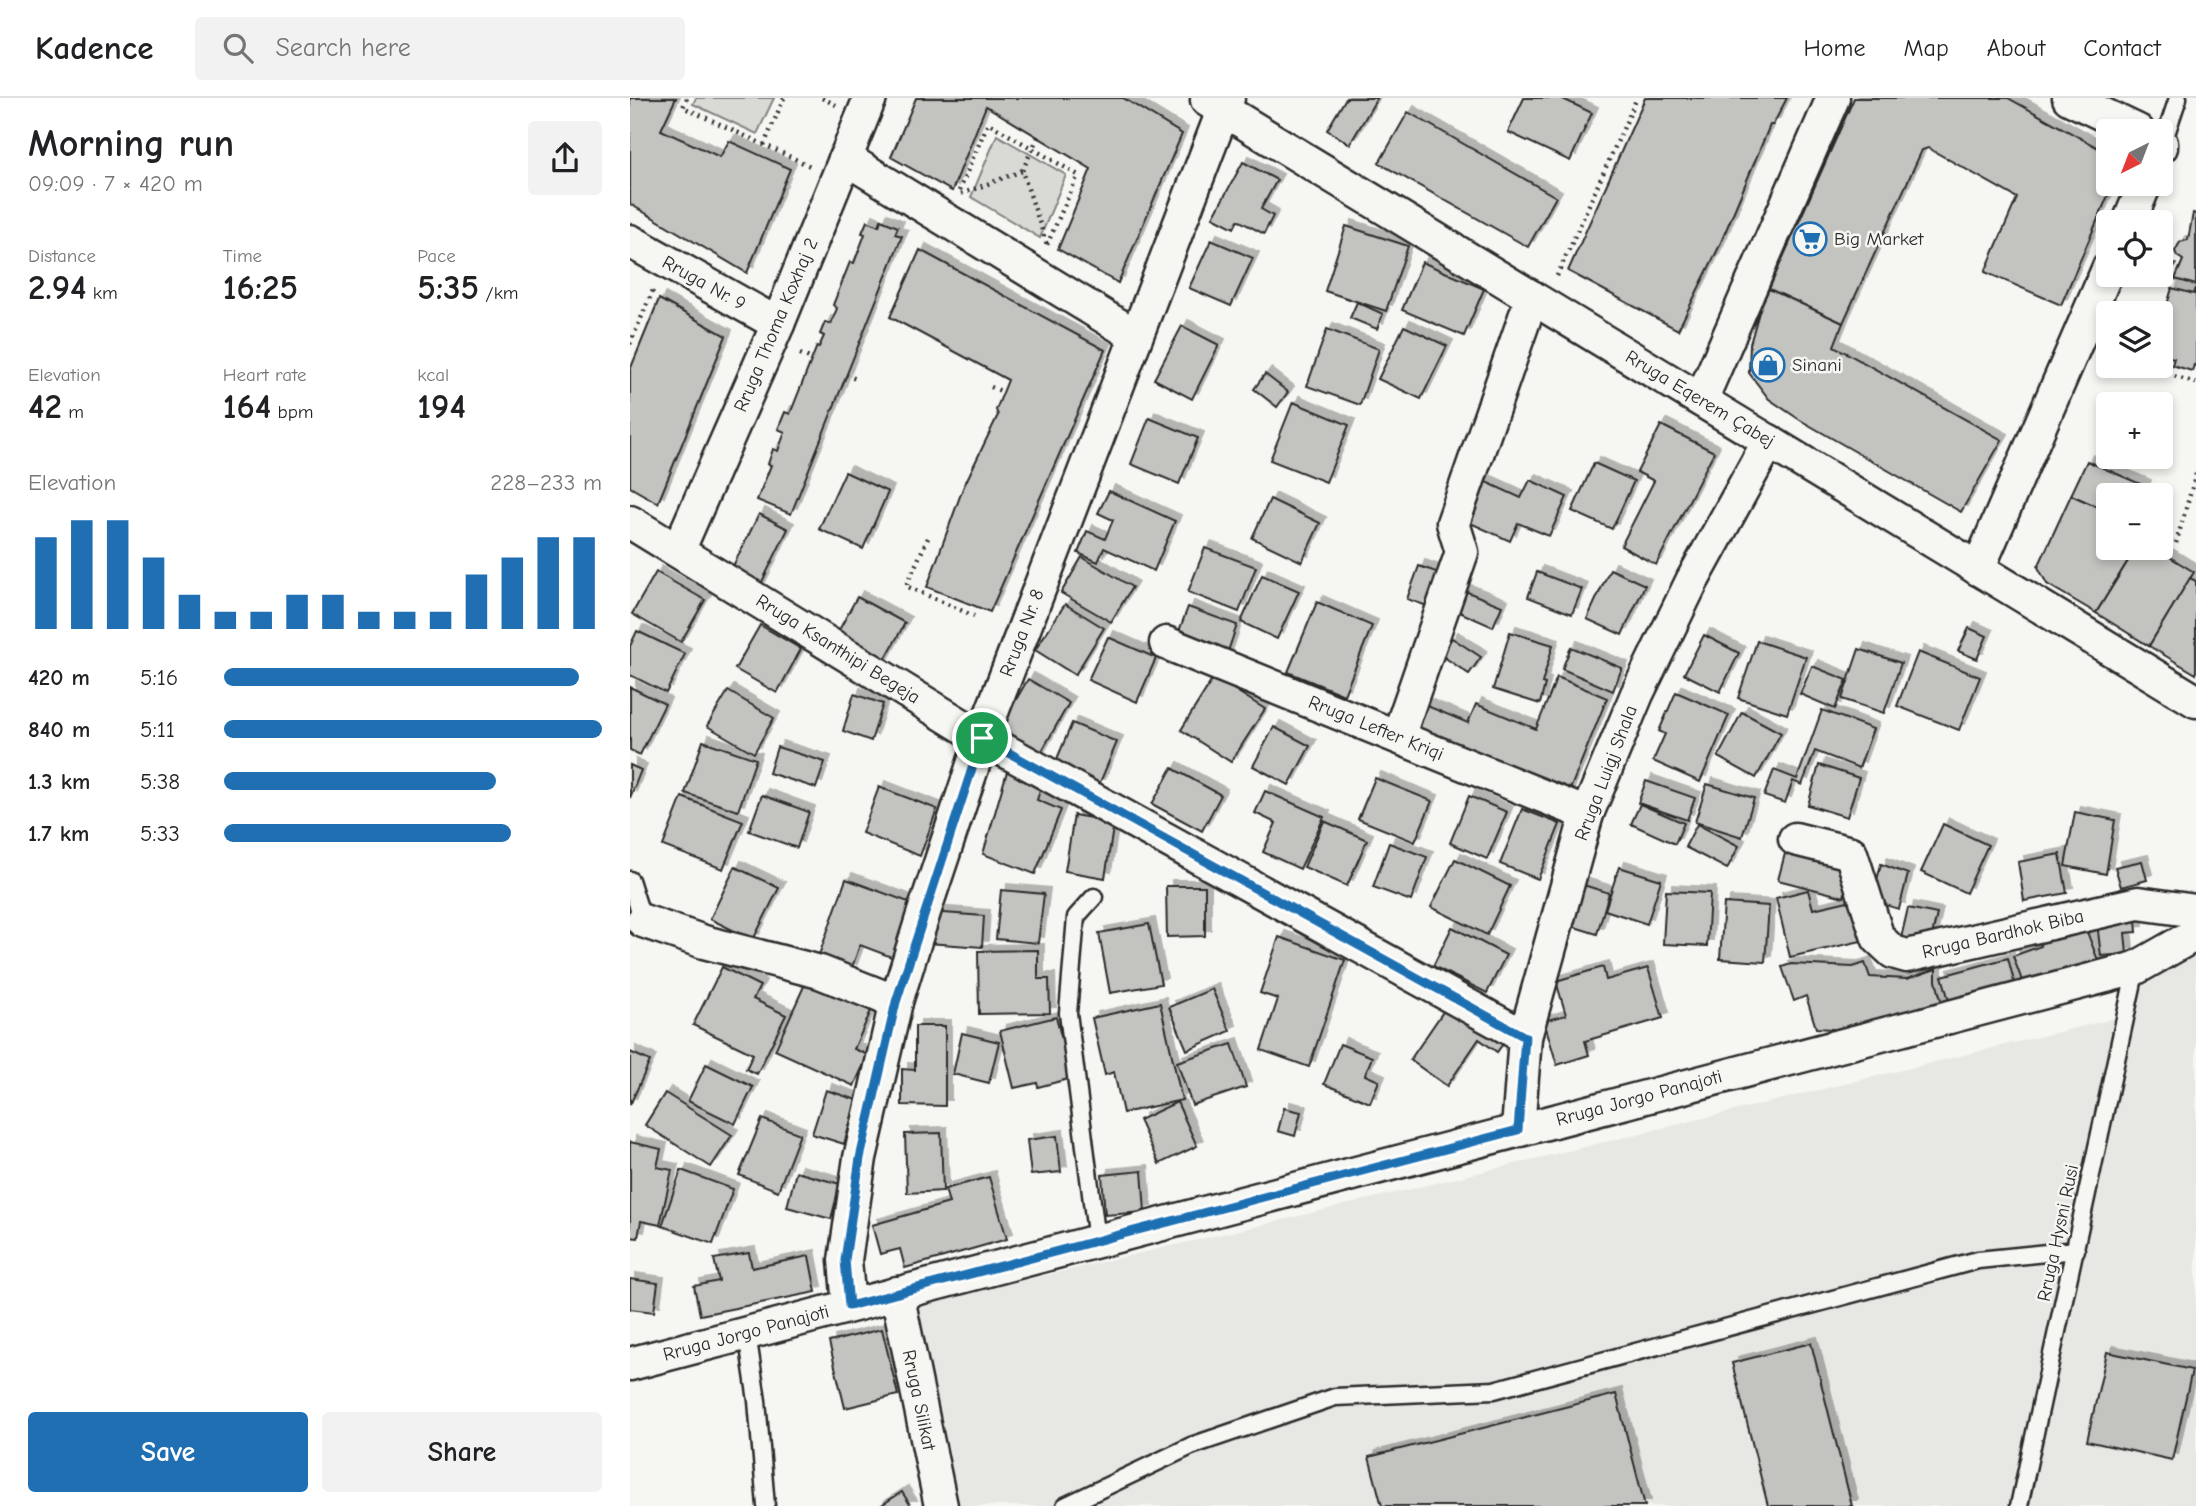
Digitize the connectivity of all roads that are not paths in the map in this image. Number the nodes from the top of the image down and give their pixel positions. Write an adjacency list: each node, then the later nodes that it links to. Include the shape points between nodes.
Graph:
1 (870, 98): 8 (street, Rruga Thoma Koxhaj 2)
2 (1833, 98): 14 (street)
3 (2069, 98): 6 (street)
4 (2178, 98): 7 (lane)
5 (1219, 102): 10 (street, Rruga Eqerem Çabej); 13 (street, Rruga Nr. 8)
6 (2111, 119)
7 (2167, 119)
8 (841, 168): 12 (street, Rruga Thoma Koxhaj 2); 13 (street, via 1035,274)
9 (630, 241): 12 (street, Rruga Nr. 9)
10 (1544, 287): 14 (street, Rruga Eqerem Çabej); 21 (street, via 1453,523 1462,552)
11 (2100, 287): 18 (street)
12 (778, 324): 17 (street, Rruga Thoma Koxhaj 2)
13 (1136, 336): 22 (street, Rruga Nr. 8)
14 (1701, 400): 15 (street, Rruga Eqerem Çabej)
15 (1769, 441): 18 (street, Rruga Eqerem Çabej); 23 (street, Rruga Luigj Shala, via 1643,681)
16 (630, 522): 17 (street, Rruga Ksanthipi Begeja)
17 (678, 551): 22 (street, Rruga Ksanthipi Begeja)
18 (1978, 569): 20 (street, Rruga Eqerem Çabej)
19 (1166, 643): 21 (street, Rruga Lefter Kriqi)
20 (2196, 701)
21 (1398, 737): 23 (street, Rruga Lefter Kriqi)
22 (982, 738): 31 (street, Rruga Nr. 8); 32 (street, Rruga Ksanthipi Begeja)
23 (1587, 814): 32 (street, Rruga Luigj Shala)
24 (1796, 839): 27 (street, Rruga Bardhok Biba, via 1851,853 1878,938 1893,952 1907,956 2138,903)
25 (630, 880): 28 (lane)
26 (1094, 897): 34 (lane, via 1076,917 1069,1013)
27 (2196, 911)
28 (643, 921): 31 (street, via 820,972)
29 (2196, 934): 30 (street, Rruga Jorgo Panajoti)
30 (2136, 968): 33 (street, Rruga Jorgo Panajoti); 35 (lane, Rruga Hysni Rusi)
31 (896, 1002): 37 (street, Rruga Nr. 8, via 860,1158 845,1260)
32 (1525, 1037): 33 (street, Rruga Luigj Shala)
33 (1518, 1130): 34 (street, Rruga Jorgo Panajoti)
34 (1097, 1241): 36 (street, Rruga Jorgo Panajoti)
35 (2076, 1250): 42 (lane, via 1978,1260 1494,1390 1335,1397 1191,1446); 43 (lane, Rruga Hysni Rusi)
36 (897, 1293): 37 (street, Rruga Jorgo Panajoti); 41 (street, Rruga Silikat)
37 (849, 1306): 38 (street, Rruga Jorgo Panajoti)
38 (747, 1333): 39 (street, Rruga Jorgo Panajoti); 40 (lane, via 758,1401)
39 (630, 1364)
40 (766, 1506)
41 (941, 1506)
42 (1065, 1506)
43 (2019, 1506)

